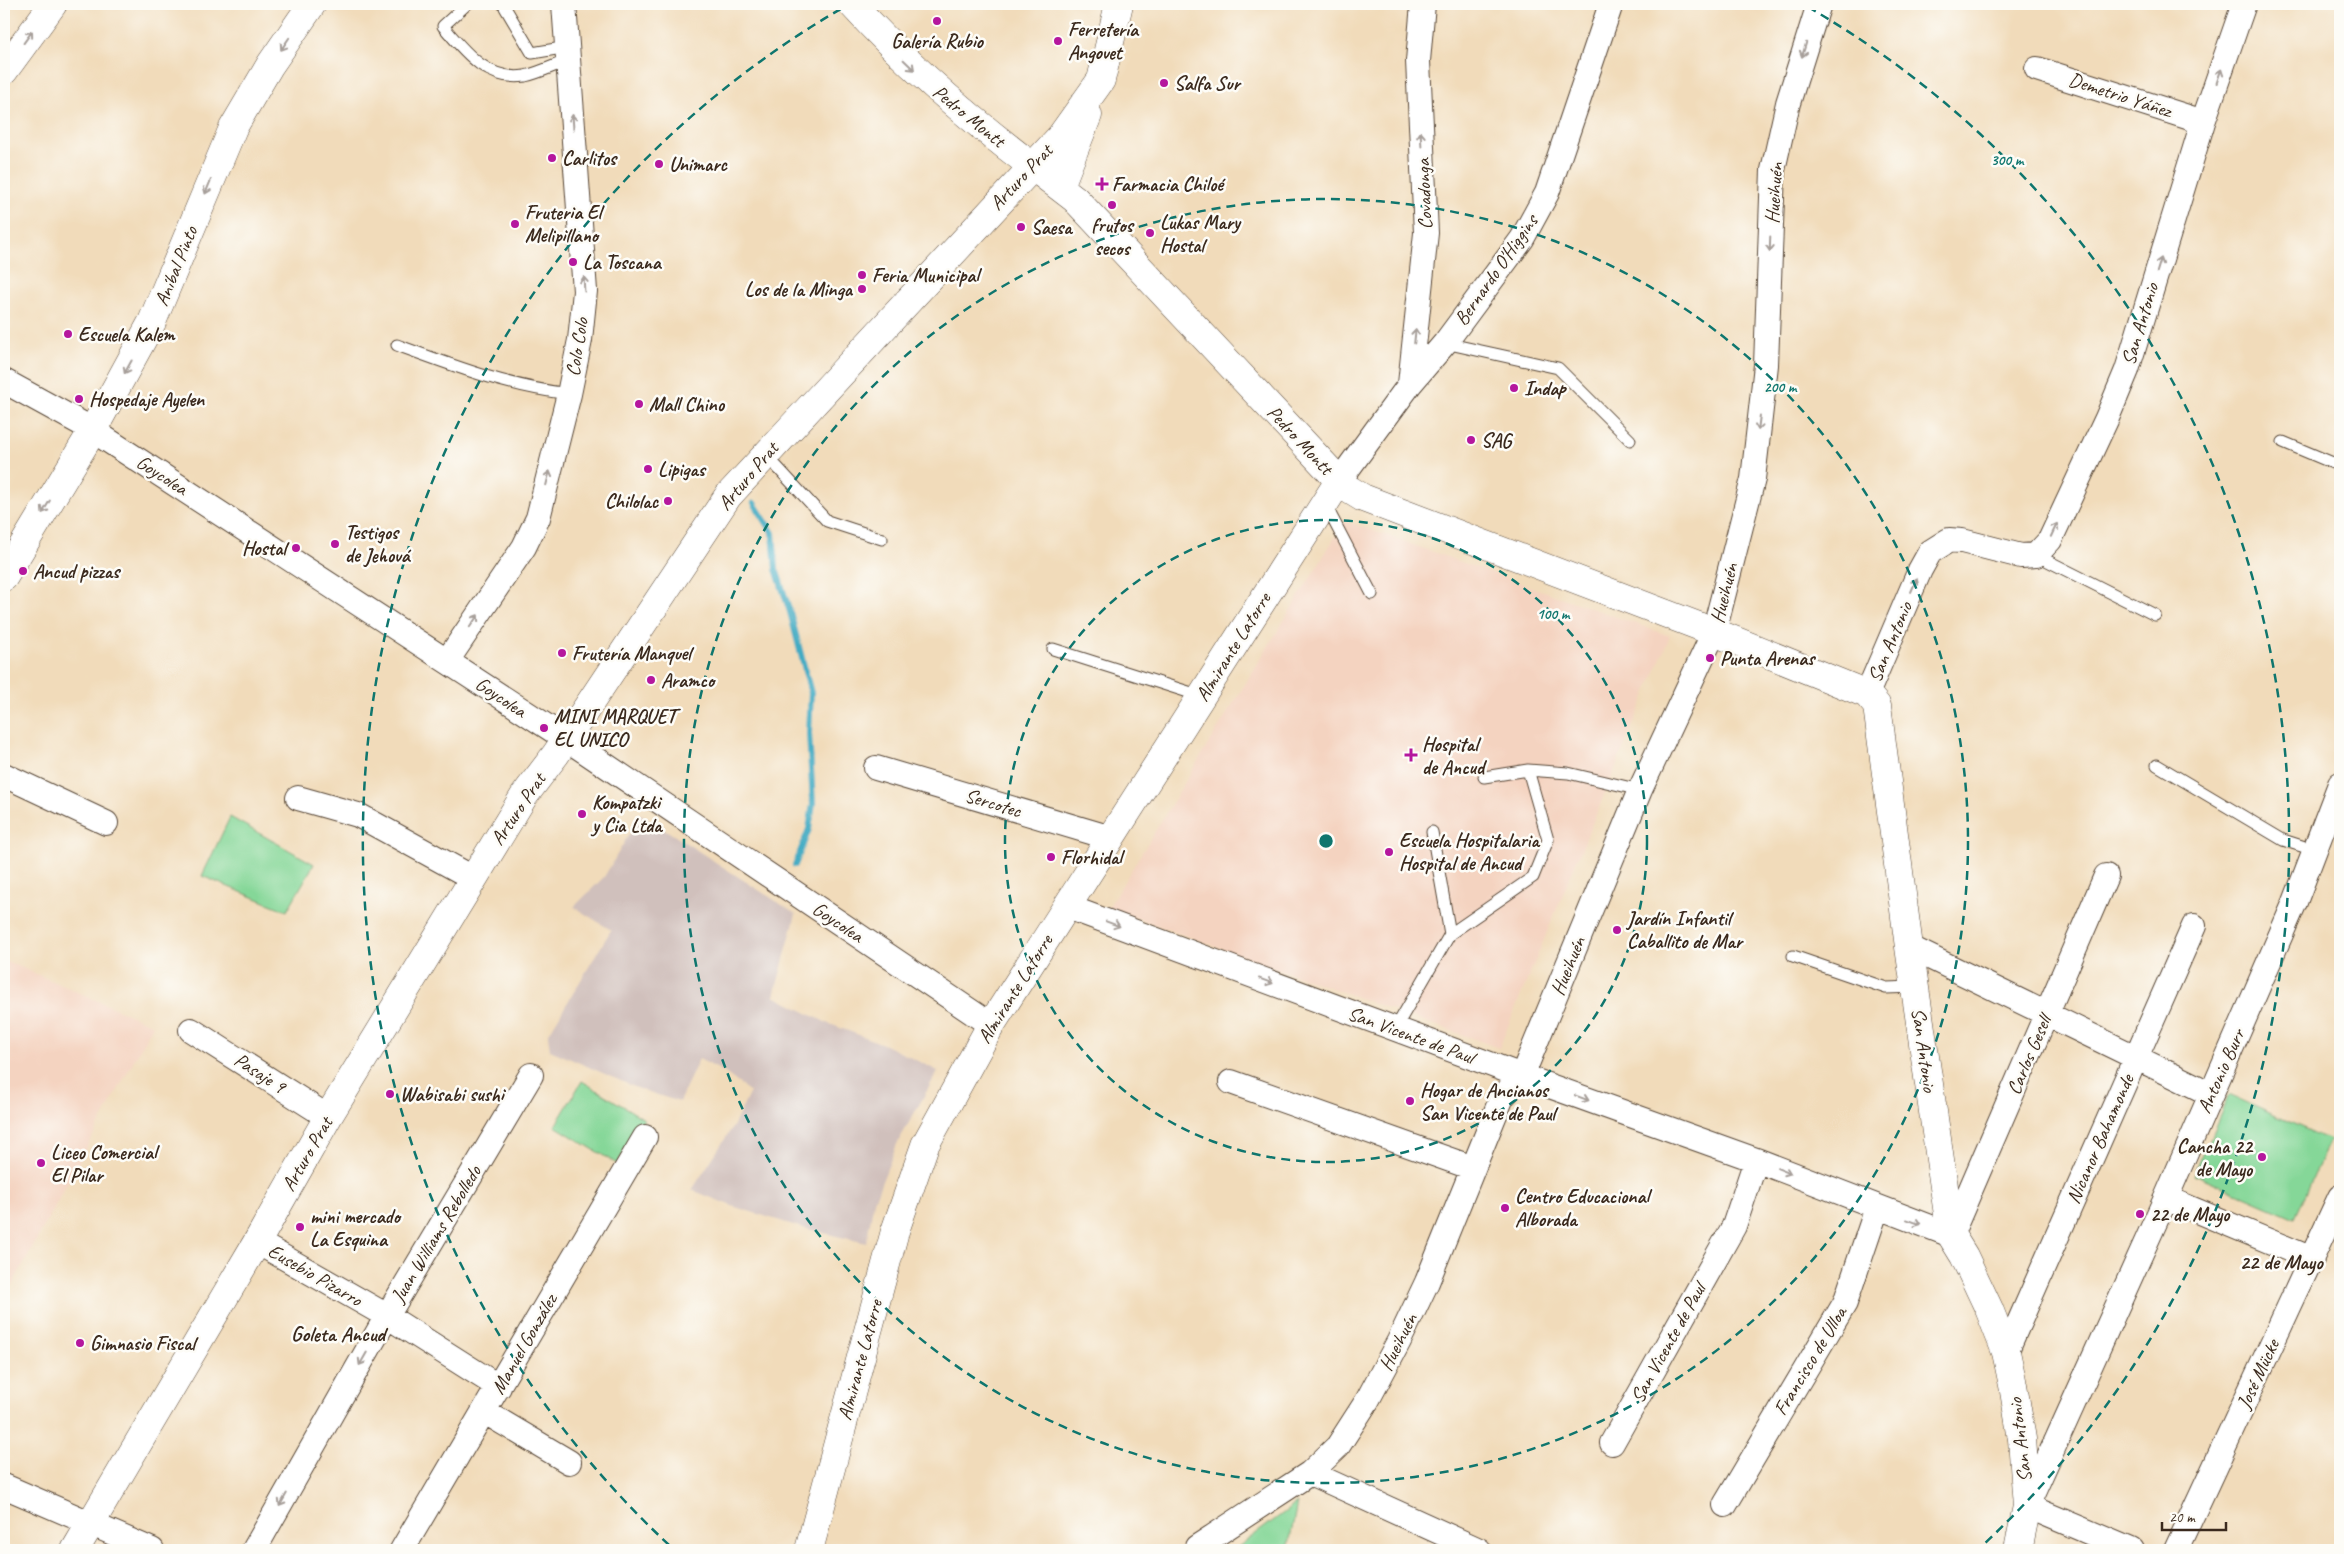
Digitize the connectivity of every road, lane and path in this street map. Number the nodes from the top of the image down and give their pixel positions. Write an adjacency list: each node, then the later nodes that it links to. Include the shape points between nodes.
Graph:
1 (53, 4): 14 (main road, one-way to 1)
2 (312, 4): 24 (main road, Aníbal Pinto, one-way to 24, via 270,65 233,128 152,322)
3 (466, 4): 12 (lane, via 443,26 473,60 500,75 524,76)
4 (503, 4): 12 (lane, via 532,53)
5 (564, 4): 12 (street, Colo Colo)
6 (852, 4): 17 (main road, Pedro Montt, one-way to 17, via 927,82)
7 (1119, 4): 15 (main road, Arturo Prat)
8 (1423, 4): 22 (street, Covadonga, one-way to 8, via 1426,233 1418,61)
9 (1611, 4): 19 (street, Bernardo O'Higgins, via 1547,193 1522,239)
10 (1818, 4): 35 (street, Hueihuén, one-way to 35, via 1788,103 1773,170 1766,364 1752,479)
11 (2244, 4): 16 (street, San Antonio, one-way to 11)
12 (568, 54): 23 (street, Colo Colo, one-way to 12, via 580,340 585,290)
13 (2037, 68): 16 (street, Demetrio Yáñez)
14 (4, 70)
15 (1101, 80): 17 (main road, Arturo Prat, via 1061,136); 18 (main road)
16 (2203, 122): 31 (street, San Antonio, one-way to 16, via 2050,540 2127,370)
17 (1032, 166): 18 (main road, Pedro Montt); 27 (main road, Arturo Prat)
18 (1060, 186): 29 (main road, Pedro Montt, via 1075,199)
19 (1445, 343): 22 (street, Bernardo O'Higgins); 25 (lane, via 1558,368)
20 (397, 345): 23 (lane, via 483,376)
21 (4, 381): 24 (street, Goycolea)
22 (1410, 384): 29 (street, Bernardo O'Higgins)
23 (569, 394): 37 (street, Colo Colo, one-way to 23, via 528,540 538,518)
24 (93, 430): 32 (main road, Aníbal Pinto, one-way to 32); 37 (street, Goycolea)
25 (1630, 440)
26 (2283, 442): 28 (lane)
27 (766, 454): 30 (lane, via 827,521); 40 (main road, Arturo Prat, via 728,496)
28 (2340, 466)
29 (1332, 492): 33 (lane); 35 (main road, Pedro Montt, via 1363,498); 39 (main road, Almirante Latorre)
30 (882, 539)
31 (2036, 555): 34 (lane); 38 (street, San Antonio, one-way to 31, via 1930,552 1949,540 2021,556)
32 (4, 577)
33 (1372, 594)
34 (2155, 615)
35 (1714, 632): 38 (main road, Pedro Montt); 47 (street, Hueihuén)
36 (1054, 649): 39 (lane)
37 (447, 661): 40 (street, Goycolea)
38 (1867, 694): 58 (main road, San Antonio, via 1877,706)
39 (1202, 696): 51 (main road, Almirante Latorre)
40 (565, 740): 54 (main road, Arturo Prat, via 524,796); 62 (street, Goycolea)
41 (2157, 765): 52 (lane, via 2283,840)
42 (876, 768): 51 (street, Sercotec)
43 (1528, 770): 45 (lane); 47 (lane, via 1568,773); 57 (lane, via 1548,840 1533,877)
44 (4, 775): 49 (street)
45 (1484, 777)
46 (2340, 784): 52 (street, Antonio Burr)
47 (1640, 790): 67 (street, Hueihuén)
48 (298, 798): 54 (street, via 358,815)
49 (106, 823)
50 (1432, 832): 57 (lane)
51 (1111, 838): 55 (main road, Almirante Latorre)
52 (2314, 850): 69 (street, Antonio Burr, via 2295,902)
53 (2106, 876): 61 (street, Carlos Gesell)
54 (473, 878): 70 (main road, Arturo Prat)
55 (1068, 907): 62 (main road, Almirante Latorre); 63 (street, San Vicente de Paul, one-way to 63)
56 (2194, 926): 65 (street, Nicanor Bahamonde)
57 (1450, 934): 63 (lane)
58 (1909, 947): 60 (main road, San Antonio); 61 (street)
59 (1793, 956): 60 (lane, via 1886,988)
60 (1915, 987): 77 (main road, San Antonio)
61 (2047, 1014): 65 (street); 77 (street, Carlos Gesell)
62 (990, 1025): 96 (main road, Almirante Latorre, via 925,1145 895,1231)
63 (1395, 1029): 67 (street, San Vicente de Paul)
64 (191, 1030): 70 (street, Pasaje 9)
65 (2136, 1057): 69 (street); 81 (street, Nicanor Bahamonde)
66 (531, 1074): 80 (street, Juan Williams Rebolledo)
67 (1522, 1076): 72 (street, San Vicente de Paul, one-way to 72); 73 (street, Hueihuén, via 1502,1097)
68 (1231, 1082): 73 (street)
69 (2211, 1094): 75 (street, Antonio Burr)
70 (328, 1117): 78 (main road, Arturo Prat)
71 (645, 1137): 82 (street, Manuel González)
72 (1756, 1160): 76 (street, San Vicente de Paul, one-way to 76); 84 (street, San Vicente de Paul, via 1734,1226)
73 (1473, 1168): 86 (street, Hueihuén, via 1427,1282 1395,1350 1338,1446)
74 (2340, 1197): 79 (street, José Mücke)
75 (2166, 1198): 79 (street); 89 (street, Antonio Burr)
76 (1878, 1208): 77 (street, San Vicente de Paul, one-way to 77); 88 (street, Francisco de Ulloa, via 1845,1304)
77 (1951, 1235): 81 (main road, San Antonio, via 1978,1286)
78 (257, 1242): 80 (street, Eusebio Pizarro); 90 (main road, Arturo Prat)
79 (2312, 1259): 100 (street, José Mücke)
80 (387, 1316): 82 (street, Eusebio Pizarro); 94 (street, Juan Williams Rebolledo, one-way to 94)
81 (2006, 1352): 89 (main road, San Antonio, via 2022,1439)
82 (500, 1387): 83 (street, Manuel González)
83 (485, 1412): 85 (street); 95 (street, Manuel González)
84 (1612, 1443)
85 (569, 1462)
86 (1310, 1473): 91 (street, Hueihuén); 97 (street)
87 (4, 1486): 90 (street)
88 (1725, 1505)
89 (2027, 1506): 98 (main road, Antonio Burr); 99 (street)
90 (91, 1523): 92 (main road, Arturo Prat); 93 (street)
91 (1197, 1547)
92 (75, 1550)
93 (152, 1550)
94 (254, 1550)
95 (402, 1550)
96 (809, 1550)
97 (1478, 1550)
98 (2018, 1550)
99 (2131, 1550)
100 (2176, 1550)

